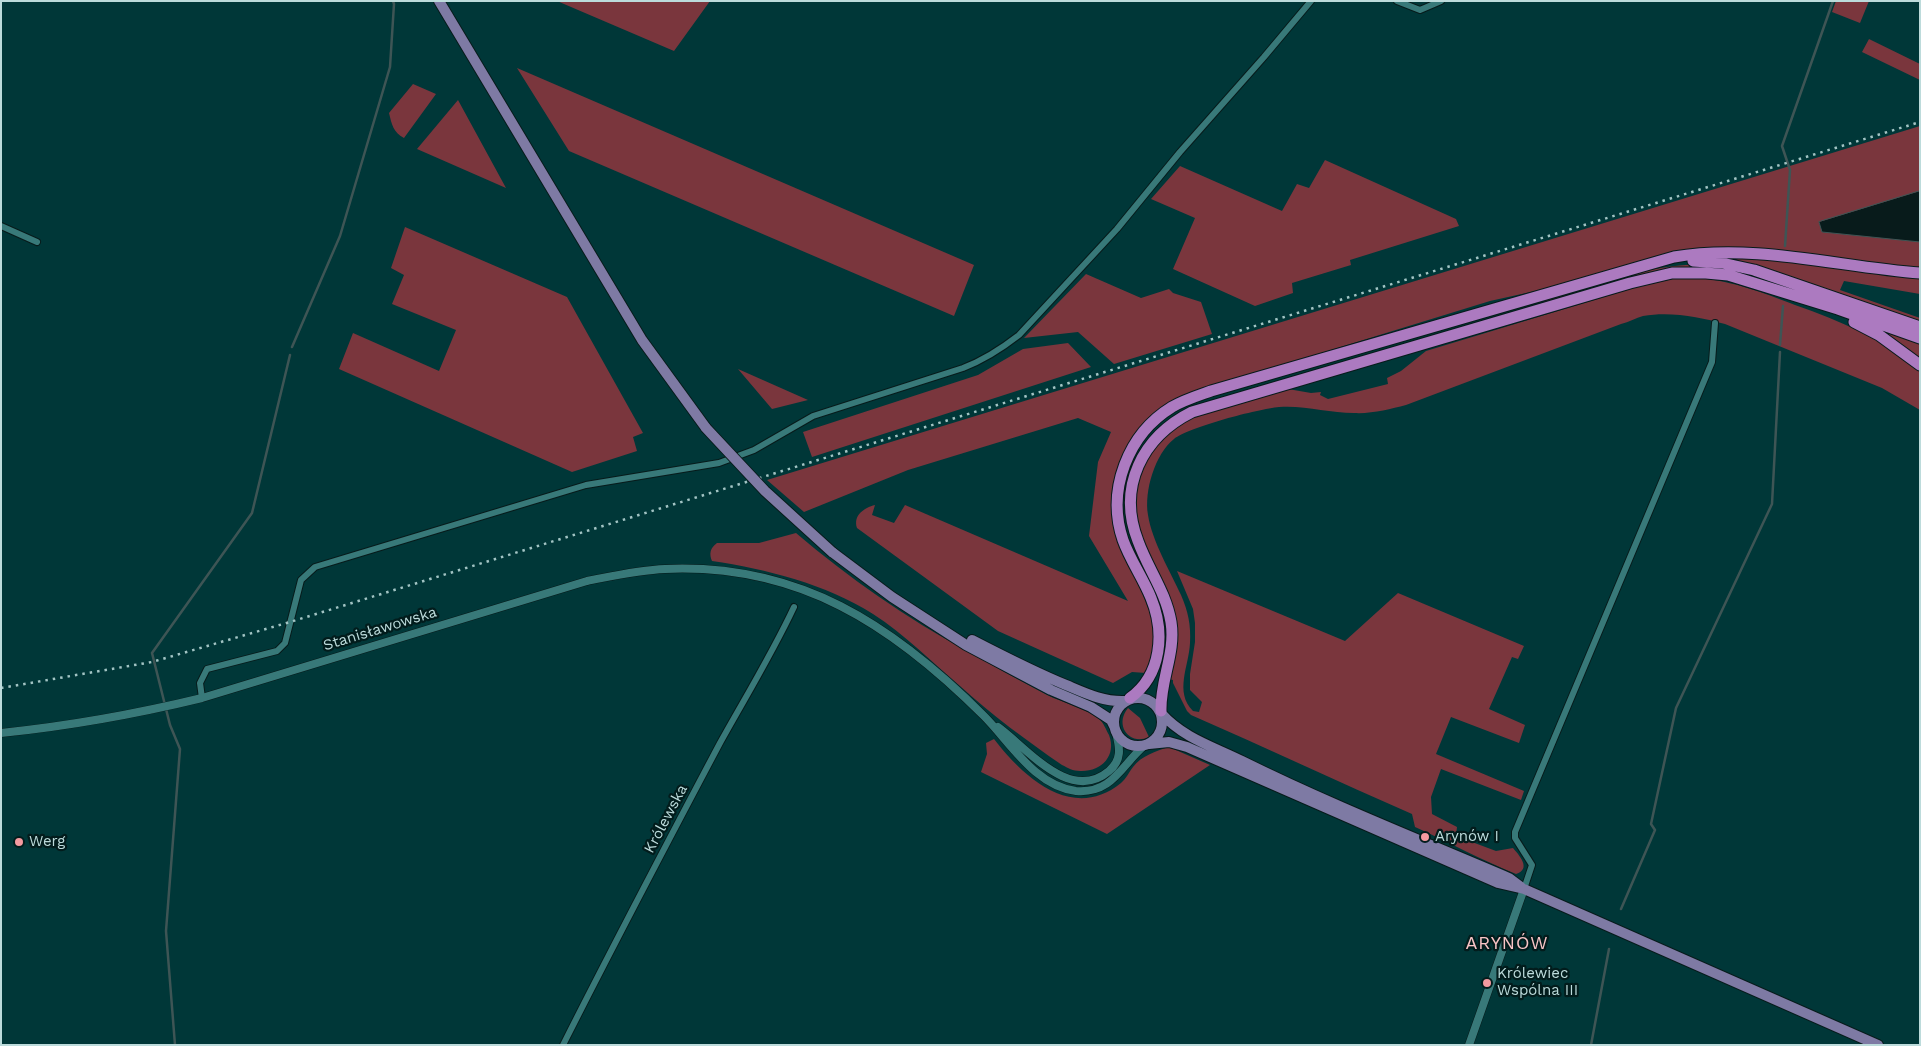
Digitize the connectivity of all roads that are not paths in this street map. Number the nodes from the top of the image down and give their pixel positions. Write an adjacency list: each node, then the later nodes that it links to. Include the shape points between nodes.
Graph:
1 (439, 1): 15 (main road, bridge, via 642,340 706,428 764,491 832,552)
2 (1311, 1): 16 (street, via 1117,229 1019,335 1001,349 963,368 813,416 754,450 719,463 586,486 315,567 301,580 285,643 277,651 207,669 200,683)
3 (1397, 1): 4 (street, via 1420,10)
4 (1441, 1)
5 (1, 226): 6 (street)
6 (37, 242)
7 (1656, 263): 8 (highway, via 1693,254 1739,253); 11 (highway, via 1710,261 1736,265); 17 (highway, via 1211,391 1184,401 1157,418 1131,450 1121,474 1118,497 1118,519 1123,539 1151,598 1158,626 1155,666 1144,685)
8 (1920, 273)
9 (1798, 297): 12 (highway); 13 (highway, via 1872,331); 18 (highway, via 1722,275 1685,272 1656,276 1209,405 1181,417 1159,434 1147,449 1135,475 1130,503 1136,536 1166,599 1172,626)
10 (1715, 324): 23 (street, via 1712,362 1515,832 1532,865)
11 (1920, 327)
12 (1920, 338)
13 (1920, 364)
14 (794, 607): 24 (street, Królewska)
15 (911, 609): 17 (main road, via 1048,677 1110,701); 20 (main road, via 966,645 1051,690 1092,707 1111,720)
16 (202, 698): 19 (street, Stanisławowska, via 587,581 665,568 709,569 768,578 822,596 874,624 929,666); 21 (street, Stanisławowska, via 52,728)
17 (1128, 700): 18 (main road, via 1148,699); 20 (main road, via 1115,715)
18 (1161, 712): 22 (main road, via 1161,731); 23 (main road, via 1174,726 1195,739 1299,788 1509,878)
19 (985, 716): 20 (street, via 1052,771 1075,780 1102,776 1115,765 1120,752); 22 (street, via 1037,772 1056,785 1076,791 1108,783 1117,777 1132,756)
20 (1115, 729): 22 (main road, via 1126,743)
21 (1, 733)
22 (1147, 745): 23 (main road, via 1179,744 1498,882)
23 (1524, 890): 25 (street); 26 (main road)
24 (563, 1045)
25 (1468, 1045)
26 (1878, 1045)

